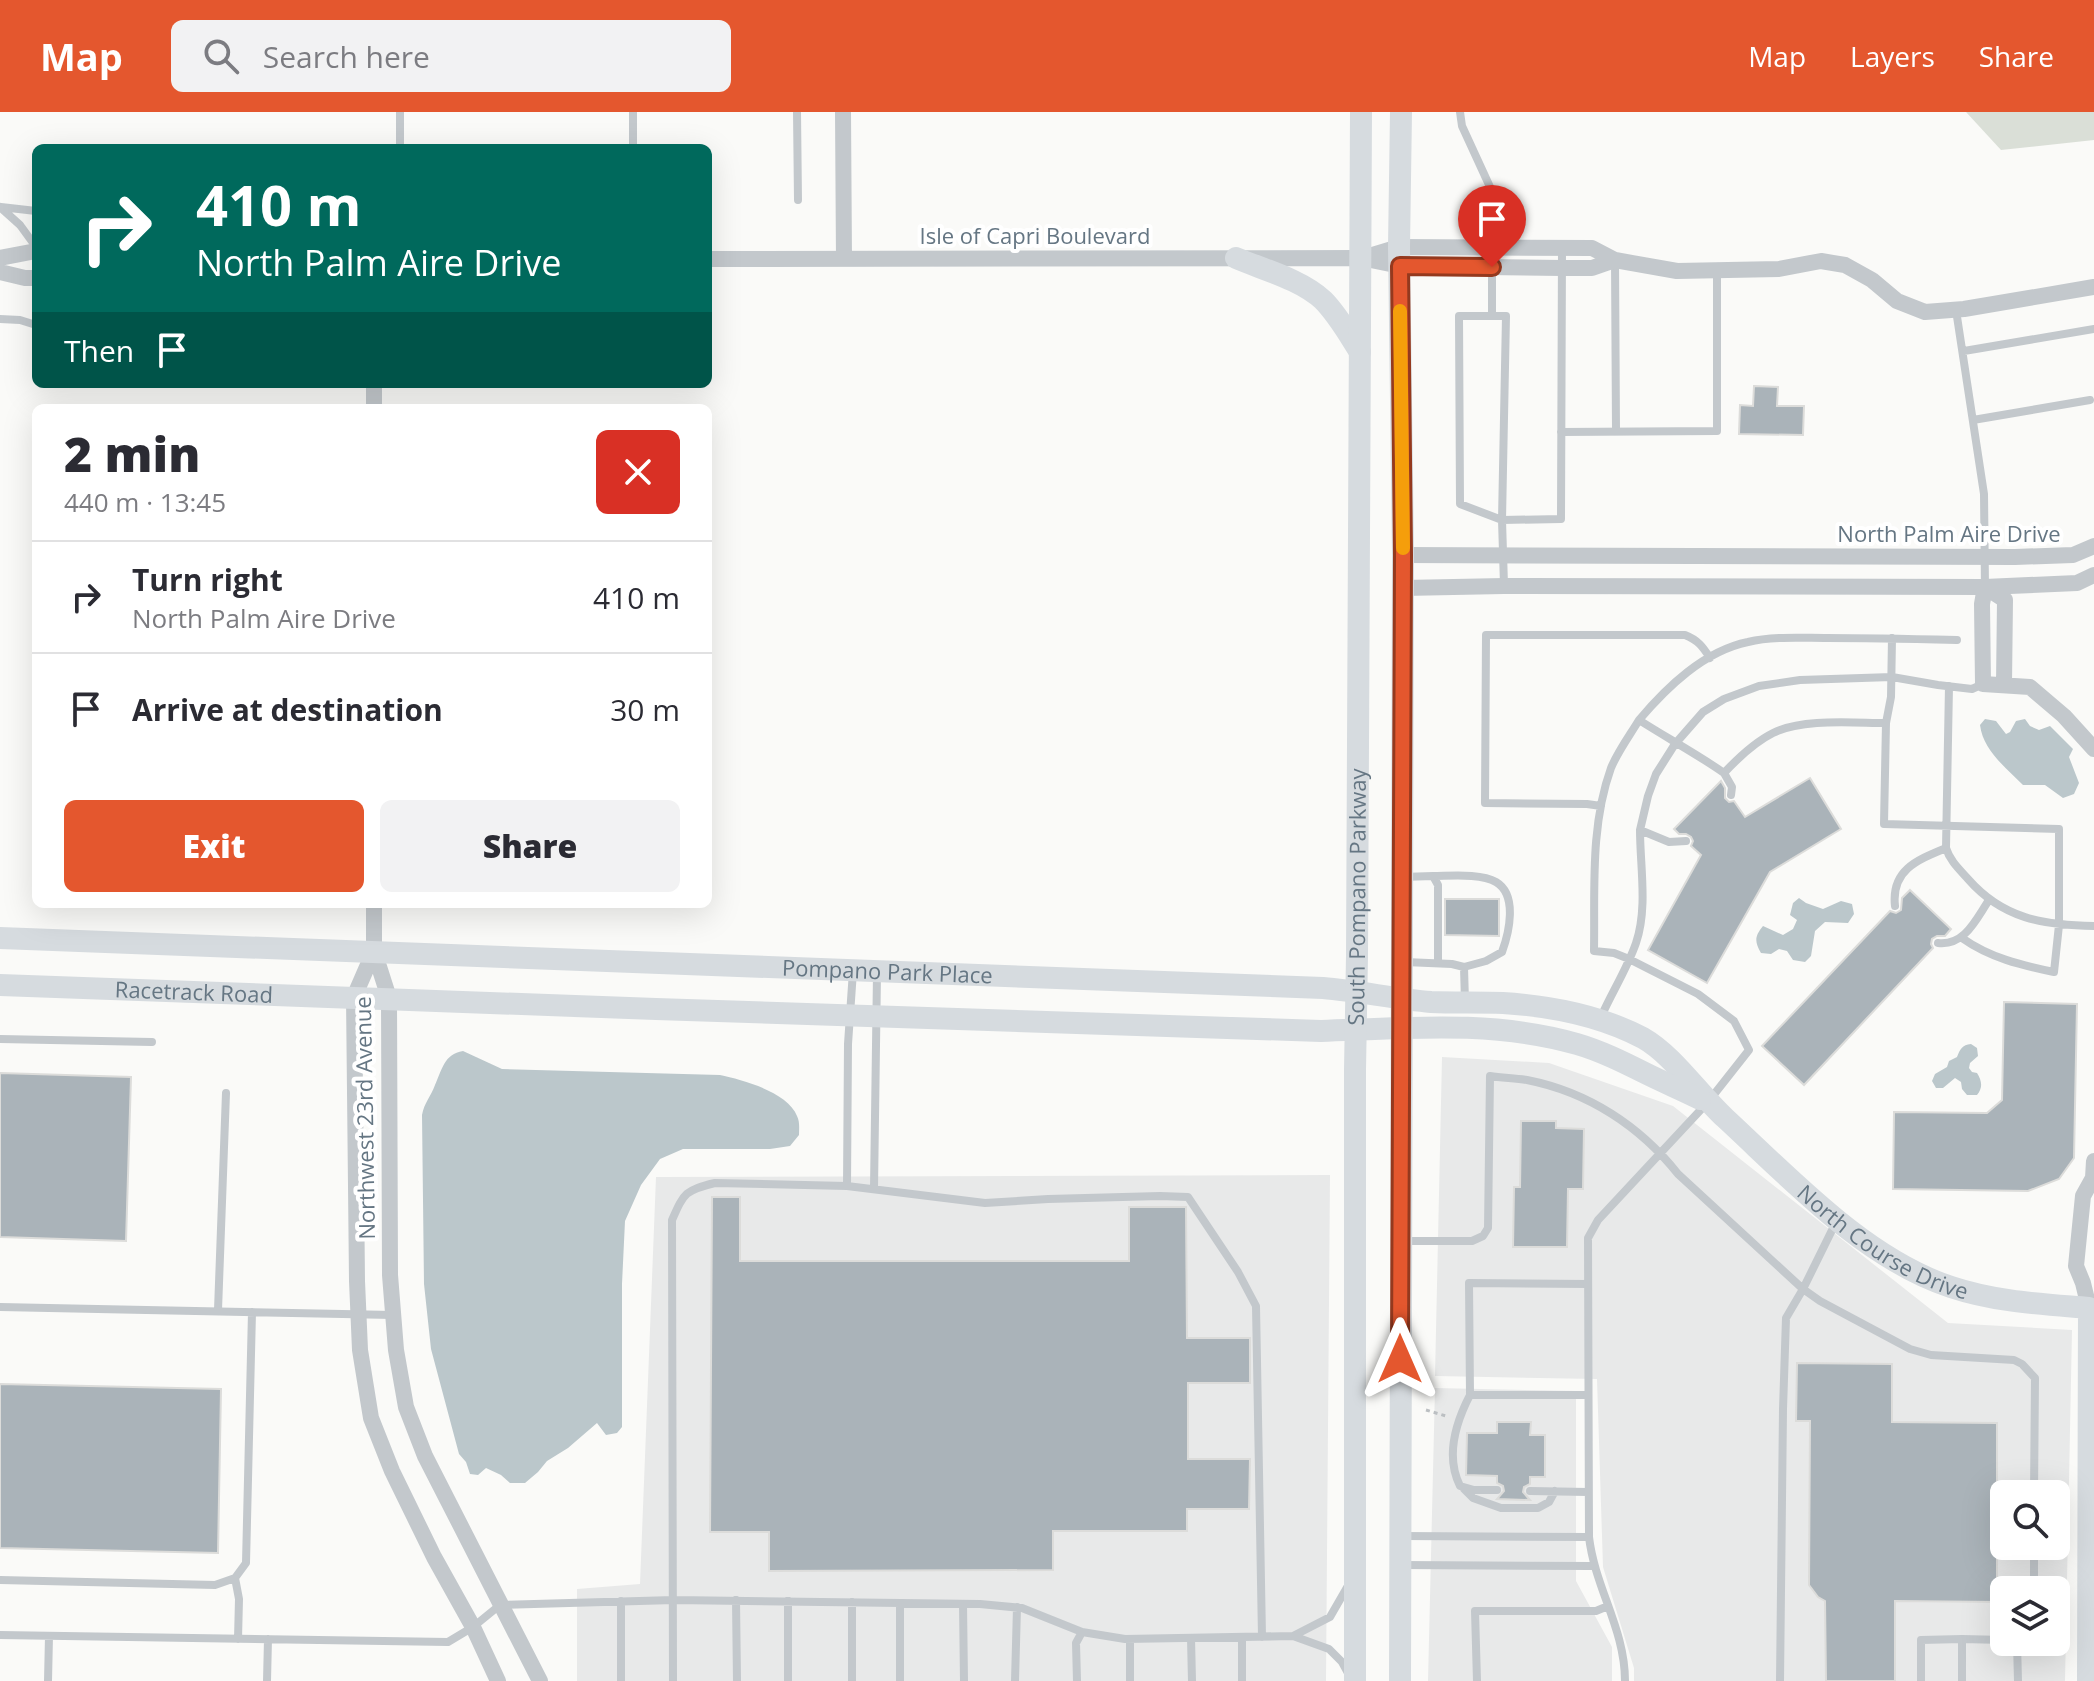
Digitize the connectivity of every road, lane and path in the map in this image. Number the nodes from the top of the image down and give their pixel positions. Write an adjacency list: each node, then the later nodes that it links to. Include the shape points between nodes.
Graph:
1 (400, 112): 8 (lane)
2 (633, 112): 9 (lane)
3 (797, 112): 10 (lane)
4 (843, 112): 23 (street)
5 (1361, 112): 21 (street, South Pompano Parkway)
6 (1401, 112): 18 (street, South Pompano Parkway)
7 (1460, 112): 15 (lane)
8 (400, 144)
9 (633, 144)
10 (798, 200)
11 (1, 207): 12 (lane); 13 (lane)
12 (32, 211)
13 (32, 243)
14 (1492, 248): 15 (street); 18 (street); 25 (lane)
15 (1513, 248): 16 (street); 26 (lane)
16 (1562, 248): 24 (street, via 1592,248); 27 (lane)
17 (32, 250): 19 (street)
18 (1400, 256): 21 (street); 25 (street); 45 (street, South Pompano Parkway)
19 (0, 258)
20 (1236, 258): 21 (street, Isle of Capri Boulevard); 23 (street, Isle of Capri Boulevard); 38 (street, via 1322,299)
21 (1361, 258): 38 (street, South Pompano Parkway)
22 (712, 259): 23 (street, Isle of Capri Boulevard)
23 (844, 259)
24 (1615, 260): 27 (street, via 1592,268); 28 (street, via 1677,271); 41 (lane)
25 (1492, 267): 26 (street); 33 (lane)
26 (1513, 268): 27 (street)
27 (1562, 268): 42 (lane)
28 (1717, 271): 32 (street, via 1821,261 1845,265 1897,301 1925,312); 41 (lane, via 1717,431)
29 (0, 272): 30 (street)
30 (32, 278)
31 (2094, 287): 32 (street)
32 (1956, 310): 37 (lane)
33 (1492, 316): 43 (lane, via 1506,316); 43 (lane, via 1459,316 1460,504)
34 (0, 319): 35 (lane)
35 (32, 324)
36 (2094, 329): 37 (lane)
37 (1964, 351): 40 (lane)
38 (1360, 352): 92 (street, South Pompano Parkway)
39 (2090, 400): 40 (lane)
40 (1973, 420): 49 (lane, via 1984,494)
41 (1616, 431): 42 (lane)
42 (1561, 432): 43 (lane, via 1561,519)
43 (1502, 520): 46 (lane)
44 (2094, 546): 49 (street, North Palm Aire Drive, via 2073,555)
45 (1403, 555): 46 (street, North Palm Aire Drive); 55 (street, South Pompano Parkway)
46 (1503, 556): 47 (street, North Palm Aire Drive); 51 (lane)
47 (1642, 556): 48 (street, North Palm Aire Drive); 52 (street)
48 (1803, 557): 49 (street, North Palm Aire Drive); 53 (street)
49 (1985, 557): 54 (lane)
50 (2094, 575): 54 (street, via 2077,583)
51 (1504, 586): 52 (street); 55 (street)
52 (1644, 587): 53 (street)
53 (1805, 587): 54 (street)
54 (1985, 587): 60 (street); 61 (street, via 2005,600)
55 (1403, 588): 75 (street, South Pompano Parkway)
56 (1892, 638): 57 (lane); 58 (lane, via 1780,638 1747,642); 59 (lane)
57 (1957, 640)
58 (1710, 658): 63 (lane, via 1659,696); 69 (lane, via 1703,646 1685,635 1486,635 1485,803)
59 (1892, 677): 62 (lane); 64 (lane); 65 (lane, via 1759,686 1703,712)
60 (1983, 684): 61 (street); 62 (lane, via 1972,689)
61 (2004, 684): 66 (street, via 2030,687)
62 (1949, 686): 70 (lane)
63 (1639, 720): 65 (lane); 69 (lane, via 1612,766)
64 (1886, 723): 67 (lane, via 1815,722 1775,731); 70 (lane, via 1884,824)
65 (1675, 744): 67 (lane); 71 (lane, via 1656,774)
66 (2094, 749)
67 (1724, 773): 68 (lane)
68 (1731, 795)
69 (1601, 806): 85 (lane, via 1594,951)
70 (1946, 826): 73 (lane); 79 (lane, via 2059,829)
71 (1640, 830): 72 (lane, via 1669,842); 85 (lane, via 1641,913)
72 (1686, 841)
73 (1946, 848): 76 (lane, via 1949,858); 77 (lane, via 1899,877 1893,890)
74 (1433, 876): 75 (lane); 87 (lane, via 1438,885); 88 (lane, via 1470,876 1494,881 1505,890 1509,933 1502,952)
75 (1402, 877): 86 (street, South Pompano Parkway)
76 (1989, 900): 79 (lane, via 2018,915); 82 (lane)
77 (1895, 906)
78 (374, 908): 84 (street)
79 (2059, 925): 80 (lane); 82 (lane, via 2054,972 2016,964)
80 (2094, 926)
81 (0, 938): 84 (street)
82 (1962, 938): 83 (lane)
83 (1938, 943)
84 (374, 951): 89 (street, Pompano Park Place); 93 (street, Northwest 23rd Avenue); 95 (street, Northwest 23rd Avenue)
85 (1629, 959): 99 (lane); 105 (lane, via 1698,994 1734,1021 1749,1050)
86 (1401, 962): 87 (lane); 94 (street, South Pompano Parkway)
87 (1438, 963): 88 (lane)
88 (1464, 967): 96 (lane)
89 (853, 969): 90 (street, Pompano Park Place); 97 (lane)
90 (877, 970): 92 (street, Pompano Park Place); 98 (lane)
91 (0, 985): 93 (street, Racetrack Road)
92 (1357, 991): 94 (street, Pompano Park Place); 101 (street, South Pompano Parkway)
93 (354, 997): 95 (street, Racetrack Road); 118 (street, Northwest 23rd Avenue)
94 (1401, 997): 96 (street, North Course Drive); 100 (street, South Pompano Parkway)
95 (389, 998): 97 (street, Pompano Park Place); 119 (street, Northwest 23rd Avenue)
96 (1465, 1003): 99 (street, North Course Drive, via 1527,1005)
97 (852, 1016): 98 (street, Pompano Park Place); 108 (lane)
98 (878, 1016): 101 (street, Pompano Park Place); 109 (lane)
99 (1599, 1020): 105 (street, North Course Drive, via 1659,1048)
100 (1401, 1028): 101 (street, North Course Drive); 105 (street, North Course Drive, via 1482,1028 1560,1039 1615,1057); 111 (street, South Pompano Parkway)
101 (1356, 1030): 134 (street, South Pompano Parkway)
102 (0, 1039): 103 (lane)
103 (152, 1042)
104 (226, 1093): 116 (lane)
105 (1708, 1102): 106 (lane); 110 (street, North Course Drive)
106 (1661, 1154): 111 (lane, via 1634,1128 1566,1091 1490,1076 1488,1228 1472,1241); 112 (lane, via 1598,1220 1588,1238); 113 (lane)
107 (2094, 1174): 114 (street, via 2083,1196 2076,1266)
108 (847, 1186): 109 (lane); 137 (lane, via 715,1183 682,1197 672,1220)
109 (874, 1189): 152 (lane, via 985,1203 1188,1197 1256,1306)
110 (1837, 1219): 113 (lane); 114 (street, North Course Drive, via 1880,1252 1949,1287 2008,1301)
111 (1400, 1241): 130 (street, South Pompano Parkway)
112 (1588, 1284): 120 (lane, via 1469,1283); 121 (lane)
113 (1803, 1289): 124 (lane, via 1910,1349 2022,1364 2035,1378); 181 (lane, via 1786,1318)
114 (2092, 1303): 185 (street)
115 (0, 1307): 116 (lane)
116 (218, 1310): 117 (lane)
117 (252, 1312): 118 (lane); 135 (lane, via 246,1563)
118 (358, 1313): 119 (lane); 147 (street, Northwest 23rd Avenue, via 371,1418 392,1471)
119 (393, 1315): 144 (street, Northwest 23rd Avenue, via 406,1407)
120 (1470, 1395): 121 (lane); 125 (lane, via 1453,1439)
121 (1587, 1395): 129 (lane)
122 (1426, 1410): 123 (path)
123 (1449, 1417)
124 (2034, 1480)
125 (1460, 1486): 126 (lane); 128 (lane, via 1473,1498 1501,1508 1538,1508)
126 (1497, 1490)
127 (1530, 1491): 128 (lane)
128 (1555, 1491): 129 (lane)
129 (1588, 1492): 131 (lane)
130 (1400, 1536): 131 (lane); 132 (street, South Pompano Parkway)
131 (1589, 1537): 133 (lane)
132 (1400, 1565): 133 (lane); 178 (street, South Pompano Parkway)
133 (1593, 1566): 145 (lane)
134 (1354, 1576): 151 (lane, via 1330,1617); 177 (street, South Pompano Parkway)
135 (235, 1578): 136 (lane, via 215,1585); 155 (lane)
136 (0, 1580)
137 (674, 1600): 138 (lane); 139 (lane); 166 (lane)
138 (736, 1600): 140 (lane); 167 (lane)
139 (621, 1601): 144 (lane); 165 (lane)
140 (788, 1601): 141 (lane); 168 (lane)
141 (852, 1602): 142 (lane); 169 (lane)
142 (900, 1603): 143 (lane); 170 (lane)
143 (963, 1604): 146 (lane); 171 (lane)
144 (500, 1605): 147 (lane); 164 (street, Northwest 23rd Avenue)
145 (1608, 1606): 179 (lane, via 1596,1611 1475,1611); 180 (lane, via 1621,1639)
146 (1017, 1607): 148 (lane); 172 (lane)
147 (473, 1627): 156 (lane, via 448,1642); 163 (street, Northwest 23rd Avenue)
148 (1082, 1632): 157 (lane); 173 (lane, via 1076,1643)
149 (0, 1635): 150 (lane)
150 (49, 1636): 155 (lane); 161 (lane)
151 (1293, 1636): 152 (lane); 177 (lane, via 1329,1649)
152 (1262, 1637): 154 (lane)
153 (1191, 1638): 154 (lane); 157 (lane); 175 (lane)
154 (1242, 1638): 176 (lane)
155 (238, 1639): 156 (lane)
156 (268, 1639): 162 (lane)
157 (1130, 1639): 174 (lane)
158 (1962, 1639): 159 (lane); 182 (lane, via 1921,1640); 183 (lane)
159 (1990, 1640)
160 (2017, 1656): 184 (lane)
161 (48, 1681)
162 (267, 1681)
163 (498, 1681)
164 (540, 1681)
165 (621, 1681)
166 (673, 1681)
167 (737, 1681)
168 (788, 1681)
169 (852, 1681)
170 (900, 1681)
171 (964, 1681)
172 (1015, 1681)
173 (1077, 1681)
174 (1130, 1681)
175 (1192, 1681)
176 (1242, 1681)
177 (1354, 1681)
178 (1400, 1681)
179 (1477, 1681)
180 (1625, 1681)
181 (1780, 1681)
182 (1921, 1681)
183 (1962, 1681)
184 (2018, 1681)
185 (2088, 1681)

